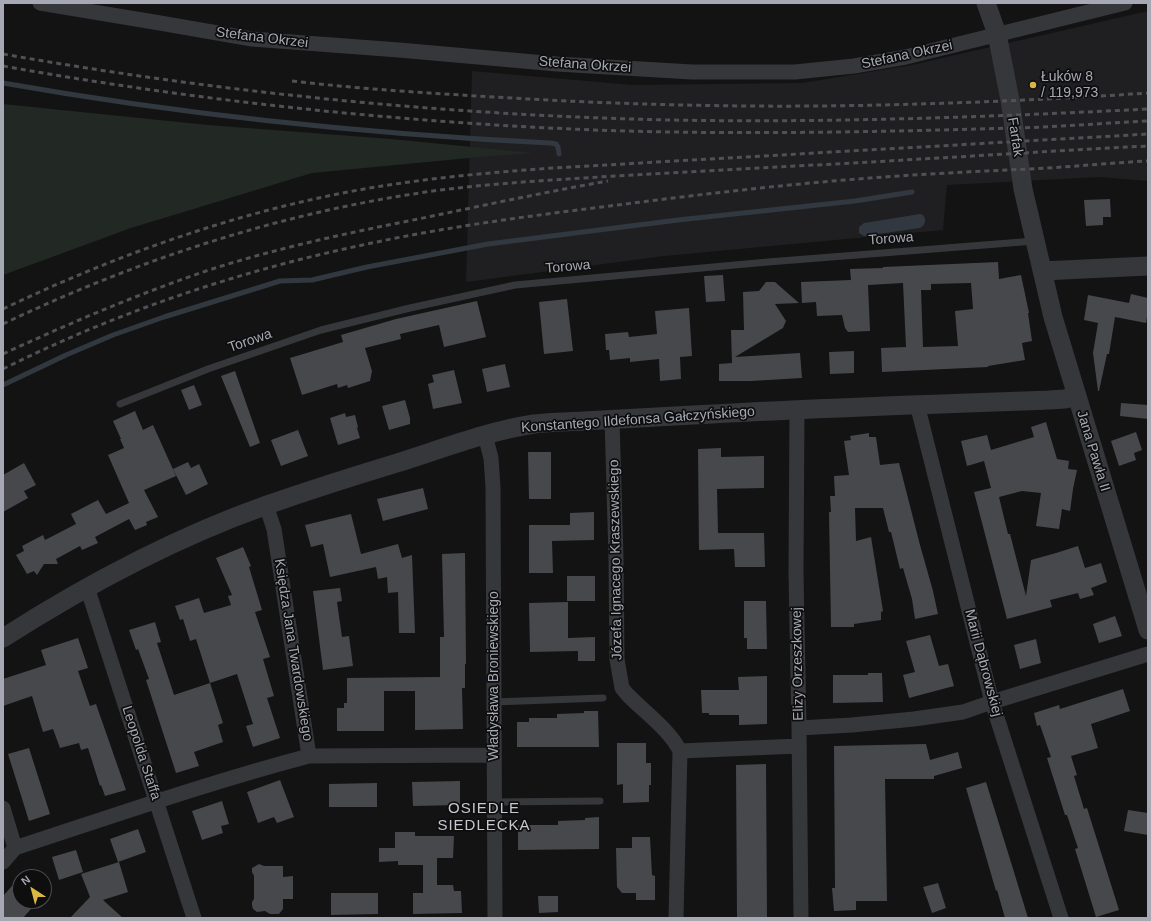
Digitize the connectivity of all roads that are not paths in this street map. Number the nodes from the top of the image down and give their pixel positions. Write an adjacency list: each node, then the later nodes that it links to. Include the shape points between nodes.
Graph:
1 (40, 3): 4 (street, Stefana Okrzei, via 252,39 557,64 692,72 795,72 854,66 906,57)
2 (986, 3): 4 (street, Farfak)
3 (1125, 3): 4 (street, Stefana Okrzei)
4 (997, 34): 5 (street, Farfak, via 1023,189)
5 (1035, 241): 7 (street, Farfak); 9 (lane, Torowa, via 515,285 321,330 208,369)
6 (1148, 266): 7 (street)
7 (1042, 271): 8 (street, Jana Pawła II)
8 (1076, 396): 10 (street, Konstantego Ildefonsa Gałczyńskiego, via 1049,400); 16 (street, Jana Pawła II)
9 (120, 404)
10 (917, 404): 11 (street, Konstantego Ildefonsa Gałczyńskiego); 21 (street, Marii Dąbrowskiej)
11 (797, 409): 12 (street, Konstantego Ildefonsa Gałczyńskiego); 22 (street, Elizy Orzeszkowej, via 796,572)
12 (612, 419): 13 (street, Konstantego Ildefonsa Gałczyńskiego, via 537,424); 24 (street, Józefa Ignacego Kraszewskiego, via 617,659 622,688 670,734)
13 (485, 435): 14 (street, Konstantego Ildefonsa Gałczyńskiego); 20 (street, Władysława Broniewskiego, via 493,487)
14 (266, 505): 15 (street, Konstantego Ildefonsa Gałczyńskiego, via 209,528); 26 (street, Księdza Jana Twardowskiego, via 274,529)
15 (87, 587): 17 (street, Konstantego Ildefonsa Gałczyńskiego); 28 (street, Leopolda Staffa)
16 (1148, 630)
17 (3, 638)
18 (1148, 654): 21 (street)
19 (603, 698): 20 (lane)
20 (494, 702): 25 (street, Władysława Broniewskiego)
21 (992, 702): 22 (street, via 963,712 914,720); 37 (street, Marii Dąbrowskiej)
22 (799, 728): 23 (street, Elizy Orzeszkowej)
23 (799, 746): 24 (street); 36 (street, Elizy Orzeszkowej)
24 (680, 751): 35 (street)
25 (494, 755): 26 (street, Księdza Jana Twardowskiego); 29 (street, Władysława Broniewskiego)
26 (309, 756): 28 (street)
27 (600, 801): 29 (lane)
28 (156, 802): 31 (street); 33 (street, Leopolda Staffa)
29 (494, 802): 34 (street, Władysława Broniewskiego)
30 (3, 808): 31 (street)
31 (16, 848): 32 (street)
32 (3, 862)
33 (194, 918)
34 (495, 918)
35 (676, 918)
36 (801, 918)
37 (1061, 918)

